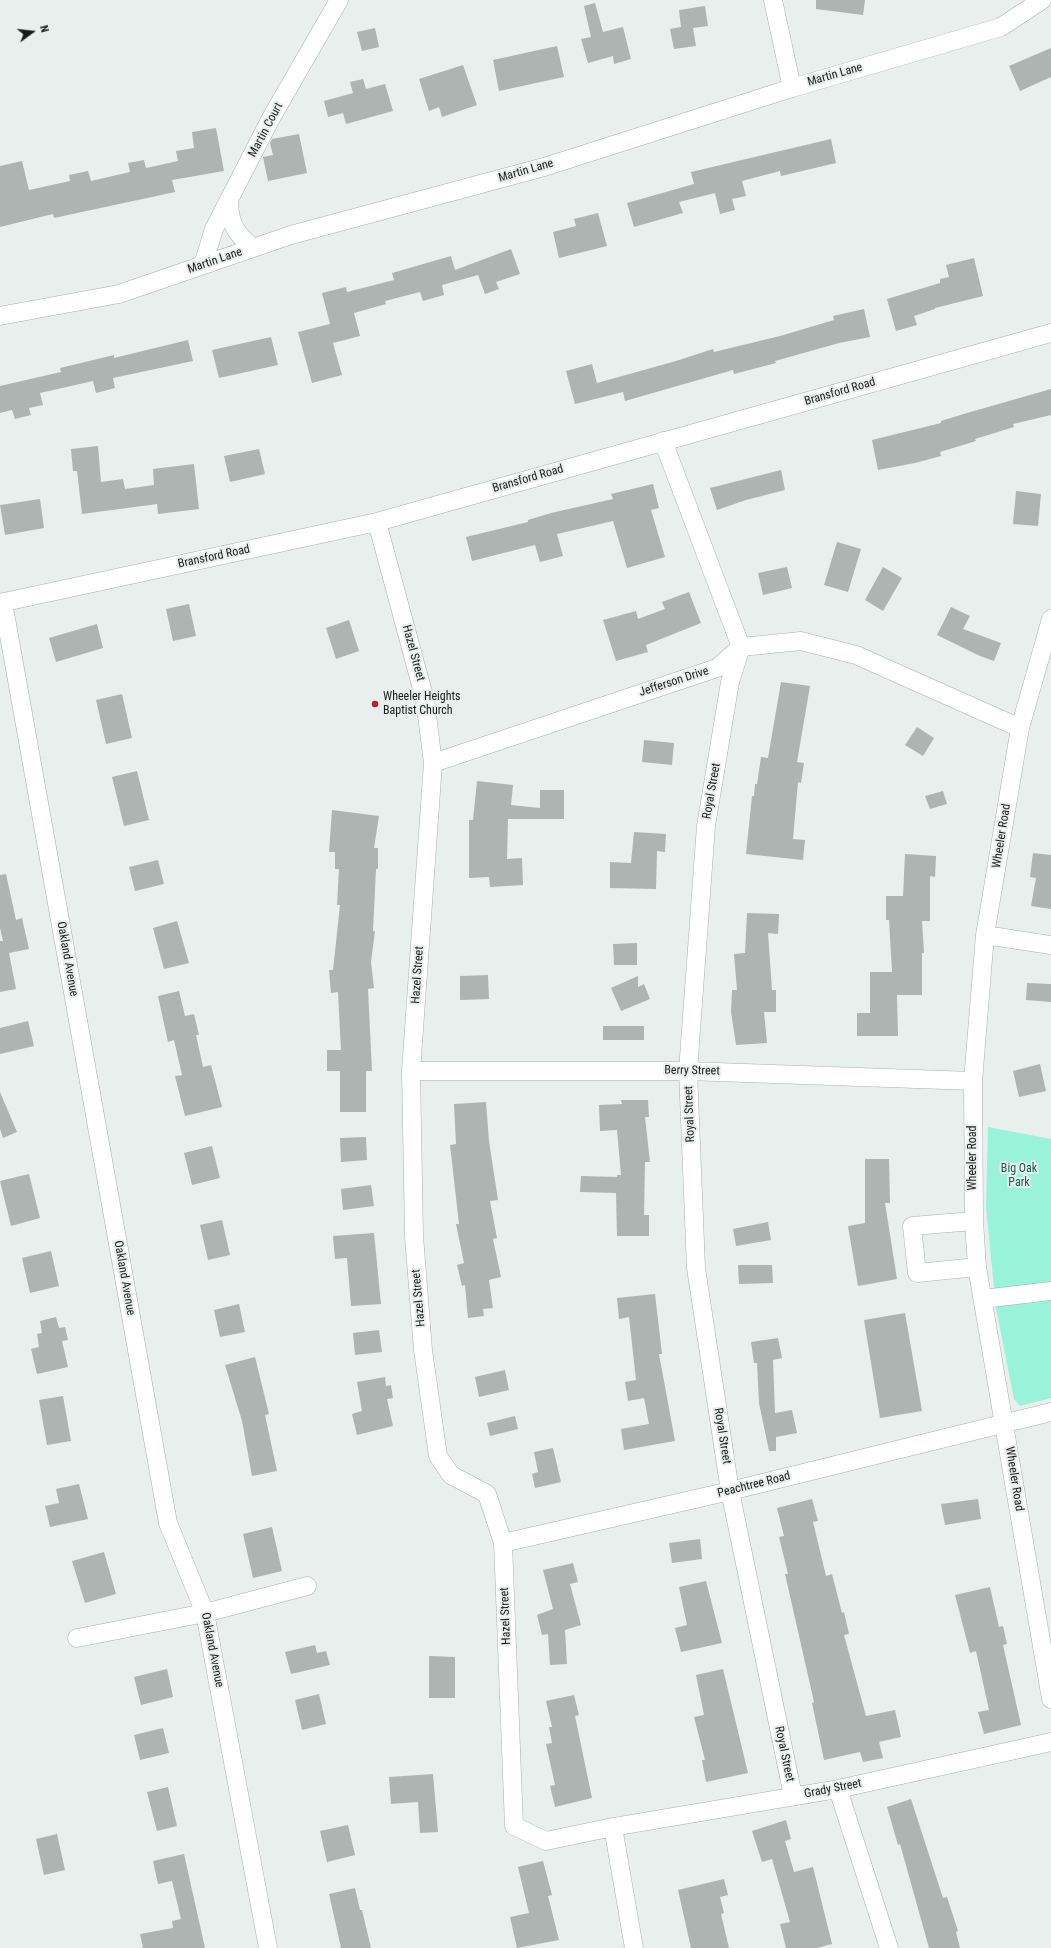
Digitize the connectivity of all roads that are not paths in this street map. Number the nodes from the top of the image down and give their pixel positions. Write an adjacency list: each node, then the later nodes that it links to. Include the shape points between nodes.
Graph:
1 (339, 0): 5 (street, Martin Court, via 271,118)
2 (773, 0): 4 (street)
3 (1042, 0): 4 (street, Martin Lane, via 1001,27)
4 (792, 88): 6 (street, Martin Lane, via 544,167 291,235)
5 (229, 199): 6 (street, via 232,222 238,235); 7 (street, Martin Court, via 214,229)
6 (252, 248): 7 (street, Martin Lane)
7 (203, 265): 8 (street, Martin Lane, via 119,294)
8 (0, 316)
9 (1051, 333): 10 (street, Bransford Road)
10 (664, 441): 11 (street, Bransford Road); 14 (street)
11 (377, 522): 12 (street, Bransford Road); 16 (street, Hazel Street, via 425,700)
12 (2, 602): 31 (street, Oakland Avenue, via 168,1523)
13 (1051, 619): 15 (street, Wheeler Road)
14 (741, 647): 15 (street, via 801,641 856,654); 16 (street, Jefferson Drive, via 717,668); 20 (street, Royal Street, via 730,682 706,826)
15 (1020, 728): 17 (street, Wheeler Road)
16 (433, 763): 19 (street, Hazel Street)
17 (985, 935): 18 (street); 21 (street, Wheeler Road)
18 (1051, 945)
19 (411, 1071): 20 (street, Berry Street); 29 (street, Hazel Street, via 414,1236 423,1350 438,1456 451,1475 487,1494)
20 (688, 1071): 21 (street, Berry Street); 28 (street, Royal Street, via 696,1268)
21 (973, 1080): 22 (street, Wheeler Road)
22 (974, 1221): 23 (street, Wheeler Road); 23 (street, via 912,1226 917,1273)
23 (977, 1267): 25 (street, Wheeler Road)
24 (1051, 1291): 25 (street)
25 (983, 1299): 27 (street, Wheeler Road)
26 (1051, 1412): 27 (street, Peachtree Road)
27 (1005, 1424): 28 (street, Peachtree Road); 33 (street, Wheeler Road)
28 (730, 1491): 29 (street, Peachtree Road); 36 (street, Royal Street)
29 (503, 1543): 37 (street, Hazel Street, via 514,1826 546,1841)
30 (307, 1586): 31 (street)
31 (206, 1613): 32 (street); 38 (street, Oakland Avenue)
32 (77, 1638)
33 (1051, 1699)
34 (1051, 1742): 35 (street, Grady Street)
35 (838, 1789): 36 (street, Grady Street); 40 (street)
36 (793, 1796): 37 (street, Grady Street)
37 (613, 1827): 39 (street)
38 (268, 1948)
39 (634, 1948)
40 (890, 1948)

